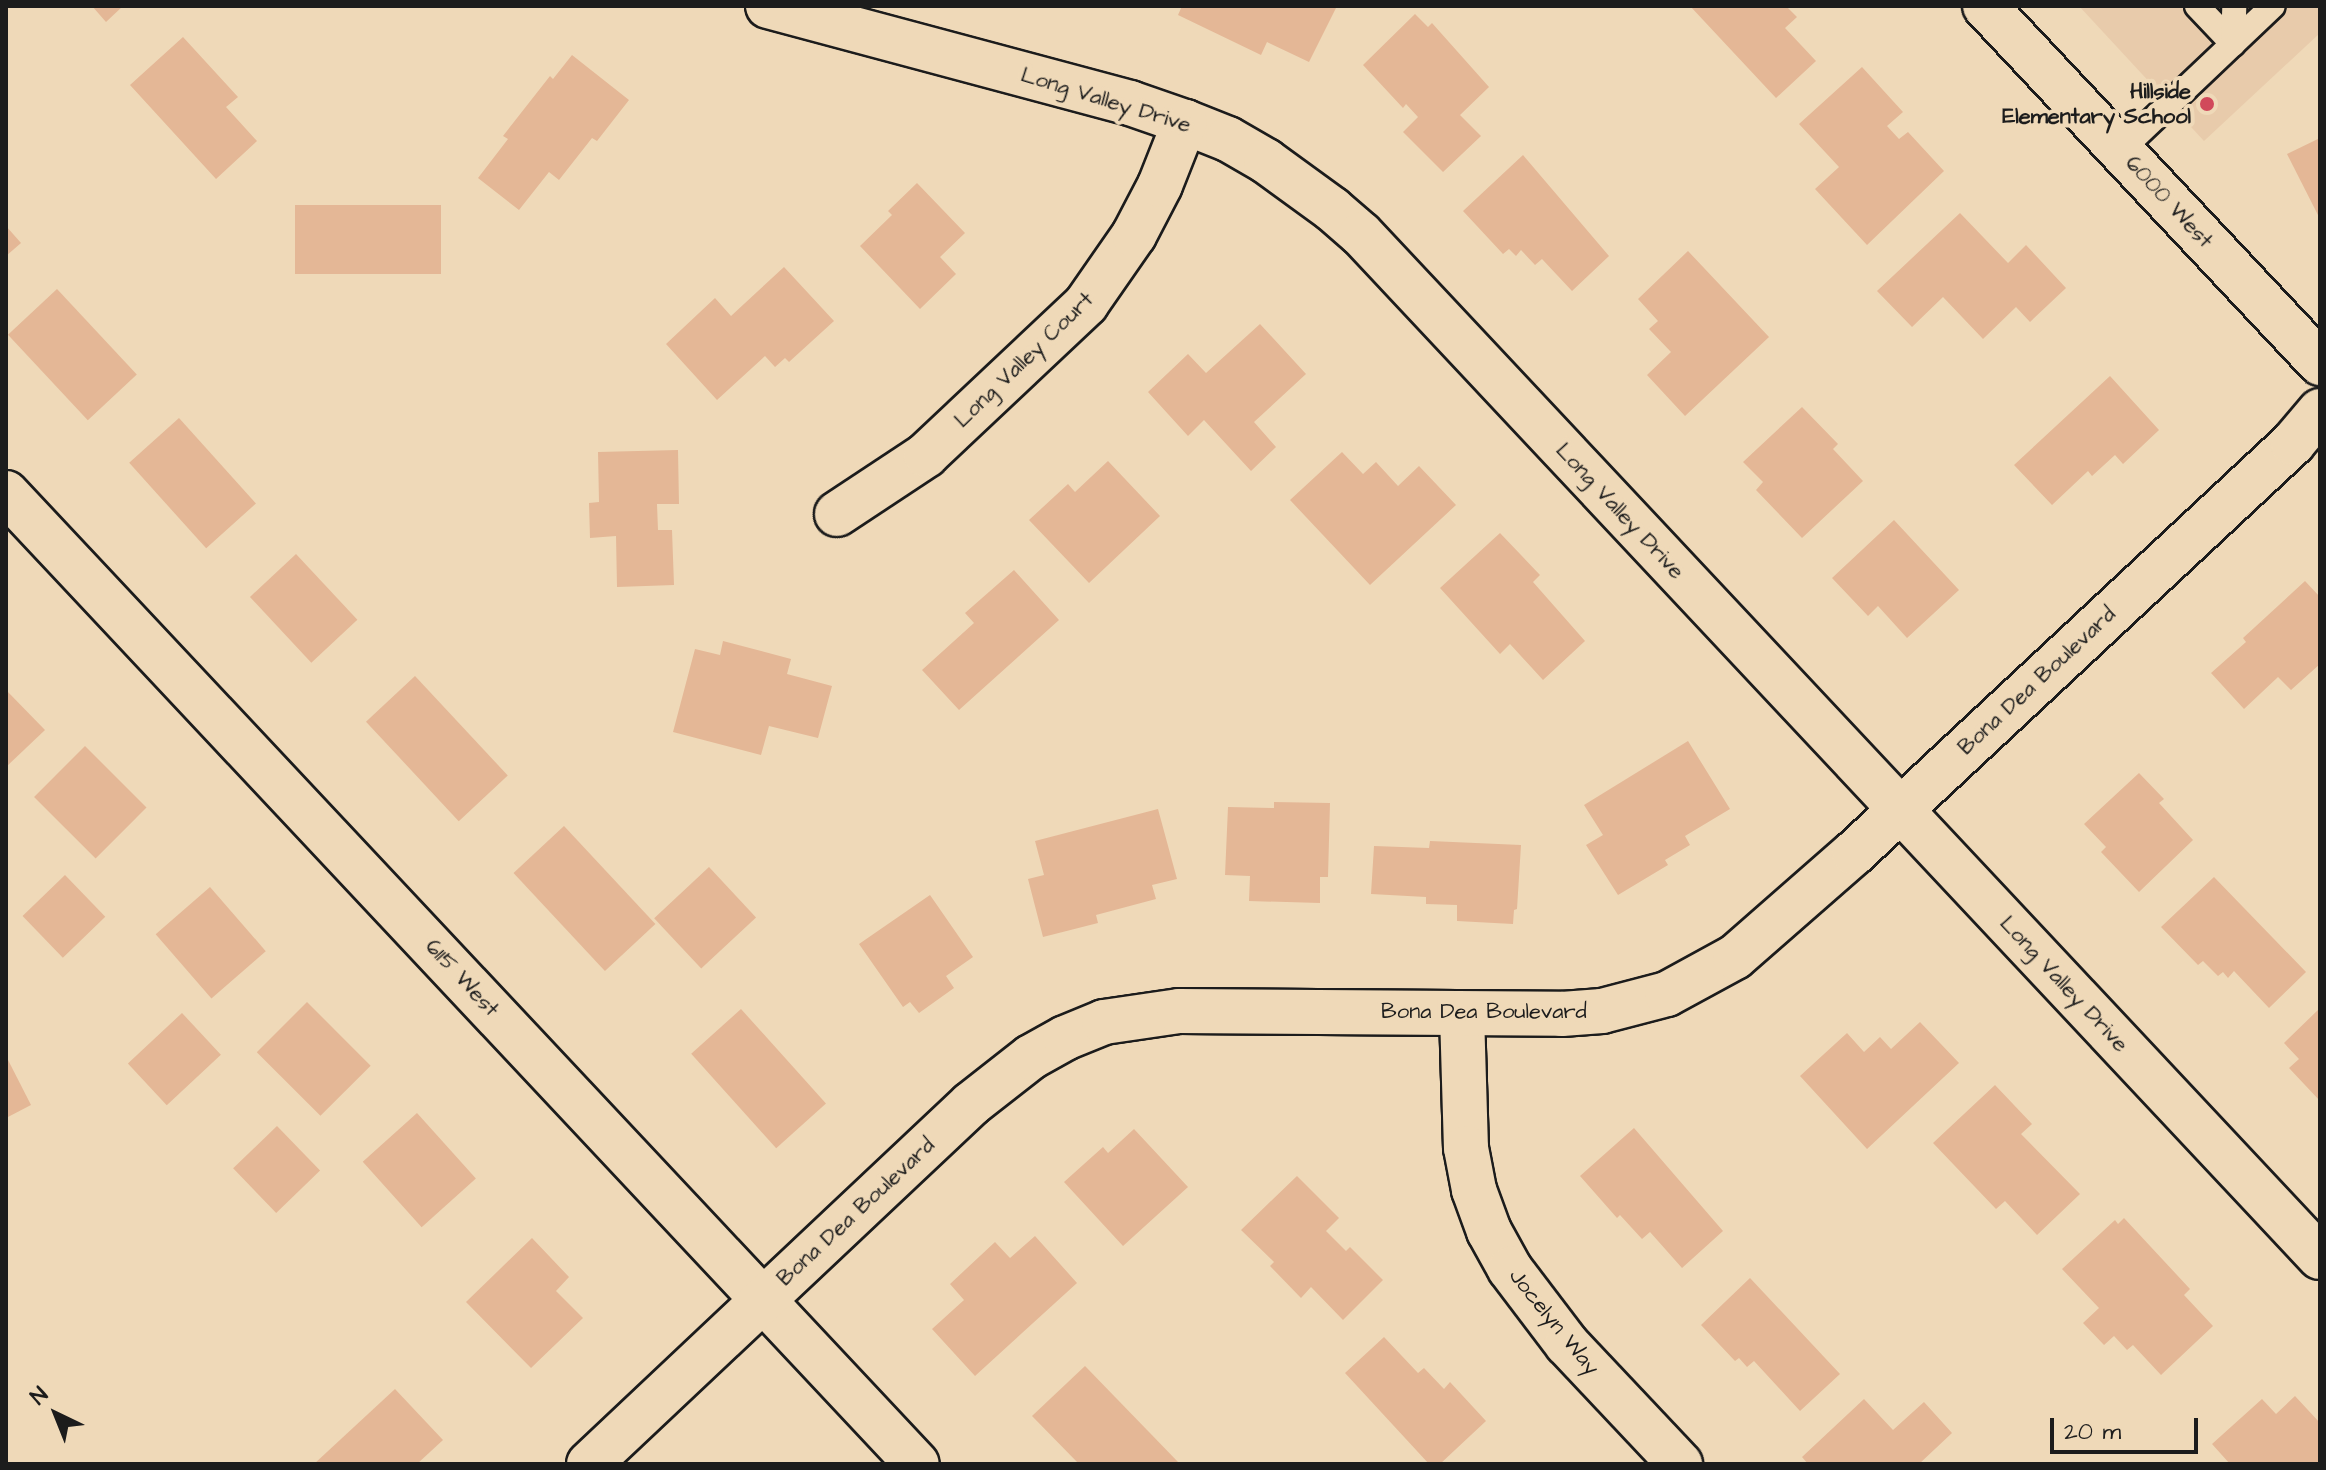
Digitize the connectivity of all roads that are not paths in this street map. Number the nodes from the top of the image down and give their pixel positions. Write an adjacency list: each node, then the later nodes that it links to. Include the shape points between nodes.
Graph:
1 (768, 6): 7 (street, Long Valley Drive)
2 (1985, 6): 8 (street, 6000 West)
3 (2197, 6): 6 (lane)
4 (2234, 6): 6 (lane)
5 (2273, 6): 6 (lane)
6 (2233, 44): 8 (lane)
7 (1185, 122): 12 (street, Long Valley Court, via 1134,235 1086,304 926,455); 13 (street, Long Valley Drive, via 1266,161 1361,234)
8 (2121, 150): 9 (street, 6000 West)
9 (2320, 363)
10 (2320, 411): 13 (street, Bona Dea Boulevard, via 2293,443)
11 (6, 493): 16 (street, 6115 West)
12 (837, 514)
13 (1900, 809): 14 (street, Bona Dea Boulevard, via 1763,935 1735,957 1667,994 1602,1011); 15 (street, Long Valley Drive)
14 (1462, 1014): 16 (street, Bona Dea Boulevard, via 1201,1010 1104,1022 1031,1057 971,1104); 19 (street, Jocelyn Way, via 1466,1148 1489,1231 1510,1269 1567,1344)
15 (2320, 1257)
16 (763, 1299): 17 (street, Bona Dea Boulevard); 18 (street, 6115 West)
17 (589, 1464)
18 (917, 1464)
19 (1680, 1464)

